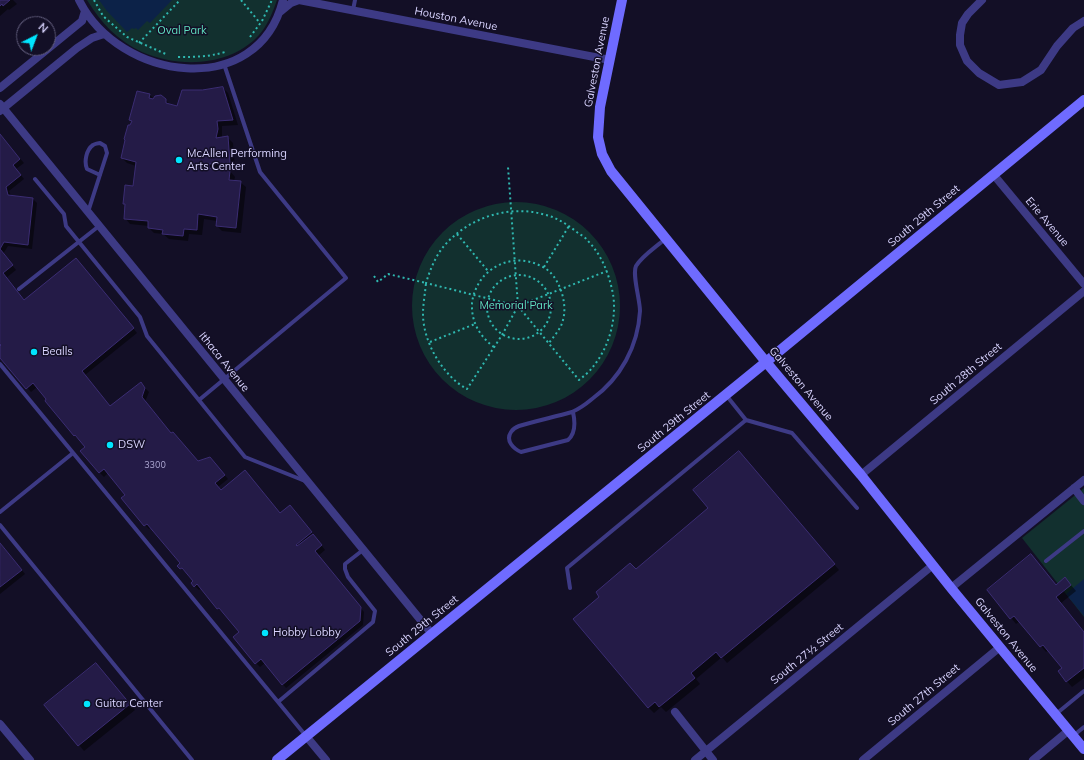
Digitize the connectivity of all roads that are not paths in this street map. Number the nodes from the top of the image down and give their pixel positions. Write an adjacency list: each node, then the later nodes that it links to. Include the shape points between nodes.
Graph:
1 (79, 0): 8 (street, Houston Avenue)
2 (283, 0): 9 (street, Houston Avenue)
3 (299, 0): 7 (street, Houston Avenue); 9 (street, Houston Avenue)
4 (355, 0): 7 (lane)
5 (622, 0): 12 (street, Galveston Avenue)
6 (982, 0): 10 (street, via 962,23 960,45 967,61 979,73 999,85 1022,82 1041,70 1057,46)
7 (353, 10): 12 (street, Houston Avenue)
8 (85, 11): 11 (street, Houston Avenue); 14 (street, via 82,21)
9 (280, 12): 13 (street, Houston Avenue, via 271,29 256,46 246,54)
10 (1084, 20)
11 (104, 34): 13 (street, Houston Avenue, via 127,51 166,66 190,68); 16 (street, via 77,48)
12 (610, 60): 22 (street, Galveston Avenue, via 600,107 598,137 602,154 611,171)
13 (224, 64): 29 (lane, via 260,172 346,278)
14 (0, 88)
15 (1084, 100): 17 (street, South 29th Street)
16 (1, 108): 20 (street, Ithaca Avenue)
17 (993, 174): 24 (street, Erie Avenue); 27 (street, South 29th Street)
18 (100, 175): 18 (lane, via 107,153 105,146 100,143 88,150 85,164 87,169); 20 (lane)
19 (35, 179): 23 (lane, via 64,214 66,226)
20 (88, 212): 21 (street, Ithaca Avenue)
21 (99, 226): 23 (lane); 29 (street, Ithaca Avenue)
22 (666, 239): 27 (street, Galveston Avenue); 32 (lane, via 640,260 635,268 640,313 627,360 599,394)
23 (79, 242): 25 (lane); 31 (lane, via 140,317 147,336)
24 (1084, 284)
25 (19, 289)
26 (1084, 291): 35 (street, South 28th Street)
27 (766, 362): 30 (street, South 29th Street); 35 (street, Galveston Avenue)
28 (0, 364): 34 (lane)
29 (224, 379): 31 (lane); 37 (street, Ithaca Avenue)
30 (726, 395): 33 (lane); 49 (street, South 29th Street)
31 (199, 400): 37 (lane, via 245,457)
32 (573, 412): 32 (lane, via 518,426 511,431 510,443 514,449 521,452 568,440 574,428)
33 (746, 420): 40 (lane, via 792,433); 47 (lane, via 567,568)
34 (73, 453): 41 (lane); 52 (lane)
35 (862, 475): 46 (street, Galveston Avenue)
36 (1084, 480): 38 (street)
37 (308, 483): 44 (street, Ithaca Avenue)
38 (1074, 488): 39 (street); 48 (street)
39 (1084, 501)
40 (857, 508)
41 (0, 512)
42 (0, 525): 62 (lane)
43 (1084, 531): 45 (lane)
44 (363, 549): 49 (street, Ithaca Avenue); 52 (lane, via 345,564 345,570 375,611 373,622)
45 (1046, 561)
46 (933, 565): 48 (street, Galveston Avenue); 60 (street, South 27½ Street)
47 (570, 588)
48 (951, 588): 50 (street, Galveston Avenue)
49 (432, 634): 58 (street, South 29th Street)
50 (1000, 647): 54 (street, Galveston Avenue); 67 (street, South 27th Street)
51 (1084, 691): 54 (lane)
52 (278, 702): 58 (lane)
53 (675, 712): 60 (street)
54 (1056, 715): 57 (street, Galveston Avenue)
55 (0, 724): 61 (street)
56 (1084, 727): 57 (lane)
57 (1071, 733): 59 (street, Galveston Avenue); 68 (street)
58 (306, 736): 63 (street, South 29th Street); 64 (street)
59 (1084, 749)
60 (706, 751): 65 (street, South 27½ Street); 66 (street)
61 (30, 760)
62 (192, 760)
63 (277, 760)
64 (326, 760)
65 (695, 760)
66 (713, 760)
67 (863, 760)
68 (1033, 760)

